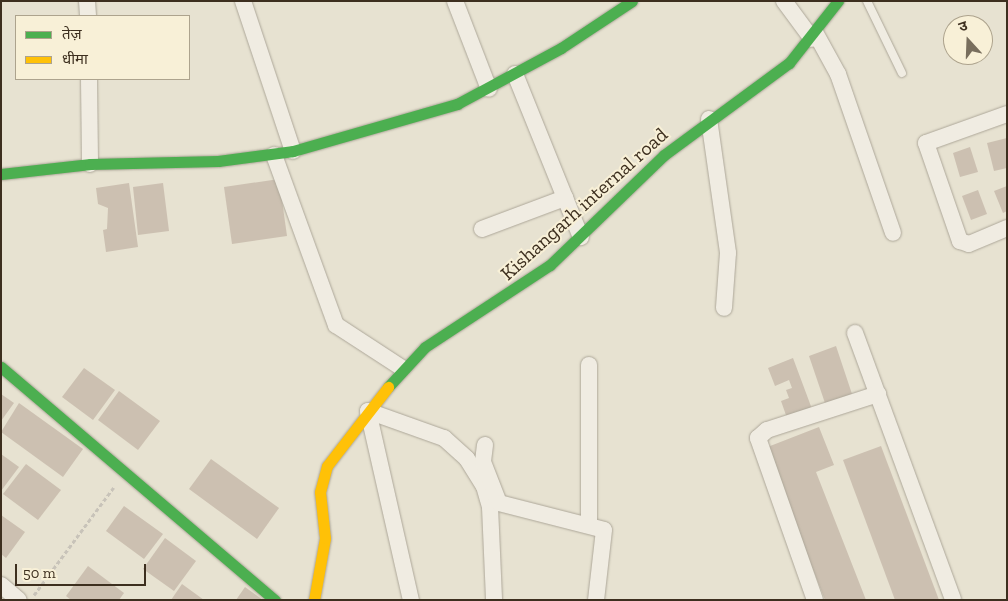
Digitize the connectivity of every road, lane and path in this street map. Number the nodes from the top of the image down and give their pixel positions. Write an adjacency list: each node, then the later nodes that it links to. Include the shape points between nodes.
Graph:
1 (88, 1): 8 (street)
2 (243, 1): 16 (street)
3 (455, 1): 13 (street)
4 (632, 1): 11 (street)
5 (784, 1): 9 (street)
6 (838, 1): 9 (street, Kishangarh internal road)
7 (867, 1): 10 (lane)
8 (88, 15)
9 (814, 36): 15 (street, Kishangarh internal road, via 789,63); 23 (street, via 838,74)
10 (902, 73)
11 (515, 74): 13 (street); 20 (street)
12 (89, 80): 18 (street)
13 (489, 89): 16 (street, via 457,104)
14 (1007, 114): 21 (street, via 926,142 960,241 969,244)
15 (708, 119): 24 (street, Kishangarh internal road, via 664,155); 27 (street, via 728,253)
16 (293, 151): 17 (street)
17 (274, 155): 18 (street, via 218,162); 30 (street, via 336,325)
18 (90, 164): 19 (street)
19 (1, 174)
20 (565, 198): 22 (street); 24 (street)
21 (1007, 228)
22 (482, 229)
23 (893, 232)
24 (580, 237): 30 (street, Kishangarh internal road, via 530,281 438,338)
25 (1007, 240): 26 (street)
26 (977, 252)
27 (724, 308)
28 (855, 333): 32 (street)
29 (589, 366): 36 (street)
30 (402, 368): 33 (street, Kishangarh internal road)
31 (5, 371): 35 (street)
32 (878, 394): 45 (street, via 767,430 758,438); 46 (street)
33 (368, 411): 41 (street, Kishangarh internal road, via 327,466 320,492 324,538); 42 (street); 43 (street, via 444,438 467,459 484,486 490,506)
34 (485, 445): 36 (street, via 483,462 499,504)
35 (126, 470): 39 (path); 40 (street)
36 (589, 524): 44 (street, via 599,526 606,538)
37 (1, 585): 38 (street)
38 (19, 600)
39 (30, 600)
40 (275, 600)
41 (314, 600)
42 (411, 600)
43 (494, 600)
44 (596, 600)
45 (815, 600)
46 (953, 600)

